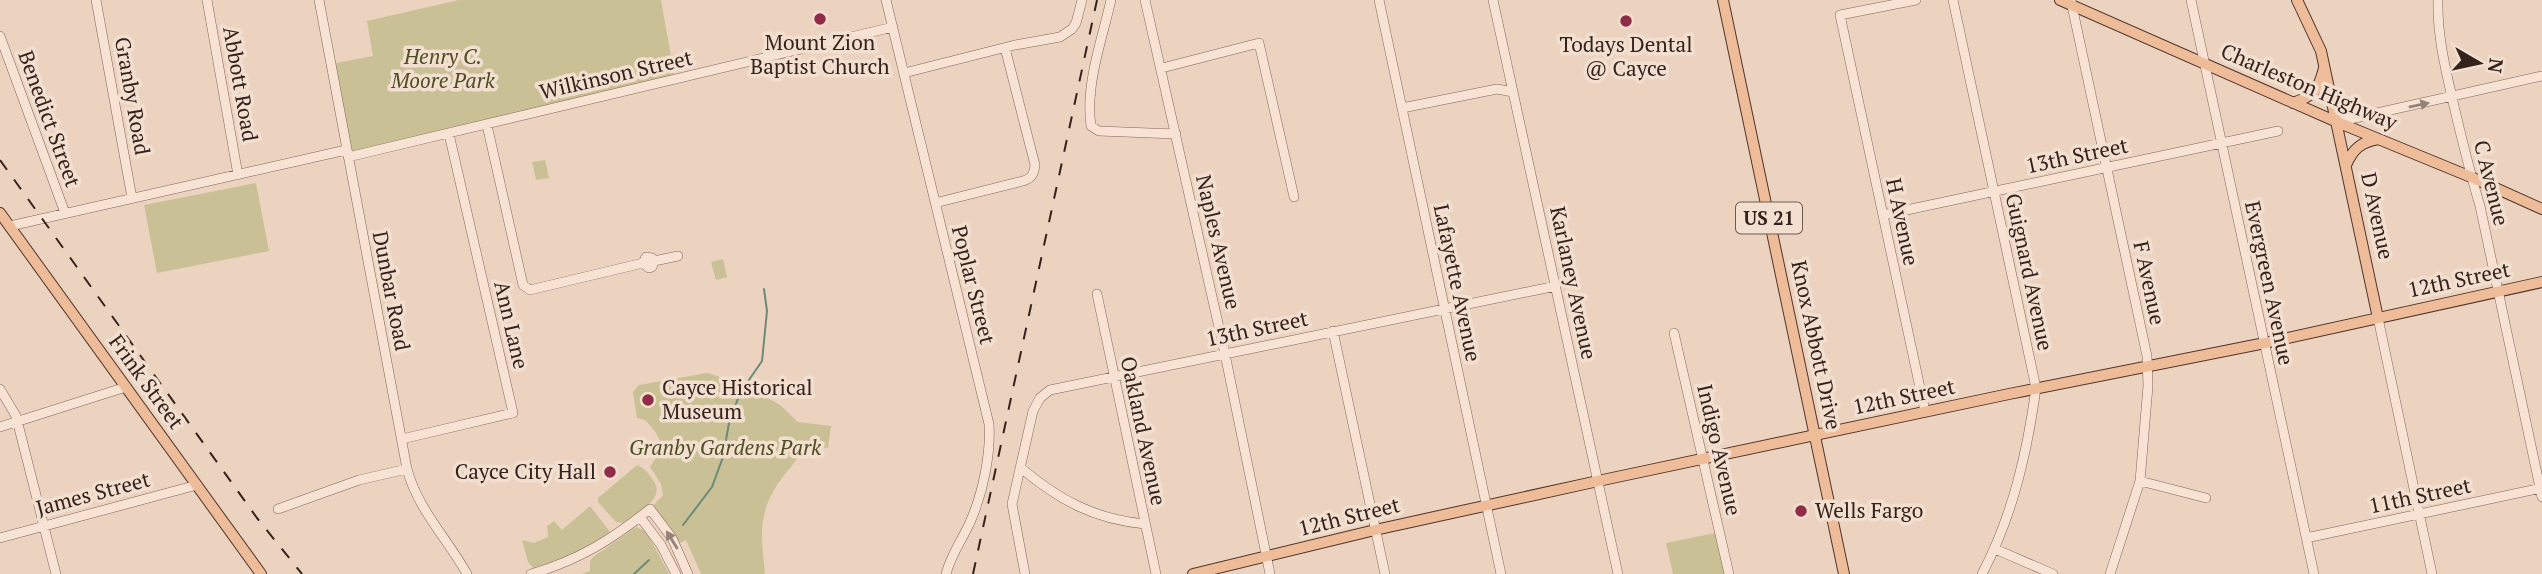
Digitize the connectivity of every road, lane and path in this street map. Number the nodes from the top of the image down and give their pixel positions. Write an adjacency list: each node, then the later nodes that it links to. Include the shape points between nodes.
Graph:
1 (96, 0): 43 (street, Granby Road)
2 (207, 0): 39 (street, Abbott Road)
3 (319, 0): 36 (street, Dunbar Road)
4 (886, 0): 17 (street, Poplar Street)
5 (1082, 0): 19 (street, via 1076,23 1066,33)
6 (1111, 0): 33 (street, via 1092,83 1091,126 1100,131)
7 (1145, 0): 22 (street, Naples Avenue)
8 (1379, 0): 28 (street, Lafayette Avenue)
9 (1493, 0): 25 (street, Karlaney Avenue)
10 (1723, 0): 68 (main road, Knox Abbott Drive / US 21)
11 (1916, 0): 47 (street, H Avenue, via 1840,15)
12 (1953, 0): 41 (street, Guignard Avenue)
13 (2192, 0): 20 (street, Evergreen Avenue)
14 (2297, 0): 21 (main road, D Avenue)
15 (2438, 0): 26 (street, C Avenue)
16 (2067, 2): 20 (main road, Charleston Highway); 38 (street, F Avenue)
17 (893, 27): 23 (street, Poplar Street); 30 (street, Wilkinson Street)
18 (0, 36): 46 (street, Benedict Street)
19 (1005, 48): 23 (street); 44 (street, via 1034,173 1030,179)
20 (2204, 63): 27 (main road, Charleston Highway); 35 (street, Evergreen Avenue)
21 (2325, 65): 27 (main road, via 2311,96); 29 (main road, D Avenue)
22 (1162, 68): 33 (street, Naples Avenue); 42 (street, via 1259,43)
23 (904, 73): 44 (street, Poplar Street)
24 (2542, 76): 26 (street)
25 (1513, 92): 28 (street, via 1497,89); 51 (street, Karlaney Avenue)
26 (2452, 98): 29 (street, one-way to 26); 40 (street, C Avenue)
27 (2293, 103): 29 (main road, Charleston Highway)
28 (1402, 108): 54 (street, Lafayette Avenue)
29 (2337, 122): 34 (main road, Charleston Highway); 37 (main road, D Avenue)
30 (487, 125): 32 (street, Wilkinson Street); 49 (street, via 523,285 530,290 643,263 649,268 654,261)
31 (2278, 131): 35 (street, 13th Street)
32 (449, 134): 36 (street, Wilkinson Street); 69 (street, Ann Lane, via 513,413)
33 (1176, 134): 59 (street, Naples Avenue)
34 (2378, 139): 37 (main road, via 2359,145); 40 (main road, Charleston Highway)
35 (2221, 143): 38 (street, 13th Street); 58 (street, Evergreen Avenue)
36 (347, 154): 39 (street, Wilkinson Street); 69 (street, Dunbar Road)
37 (2346, 165): 55 (main road, D Avenue)
38 (2107, 167): 41 (street, 13th Street); 60 (street, F Avenue)
39 (238, 175): 43 (street, Wilkinson Street)
40 (2471, 177): 45 (main road, Charleston Highway); 52 (street, C Avenue)
41 (1995, 192): 47 (street, 13th Street); 63 (street, Guignard Avenue)
42 (1294, 197)
43 (132, 198): 46 (street, Wilkinson Street)
44 (935, 203): 95 (street, Poplar Street, via 989,432 977,502)
45 (2542, 209)
46 (65, 213): 48 (street, Wilkinson Street)
47 (1883, 215): 65 (street, H Avenue)
48 (4, 219): 62 (main road, Frink Street)
49 (678, 256)
50 (2542, 282): 52 (main road, 12th Street)
51 (1556, 286): 54 (street, 13th Street); 73 (street, Karlaney Avenue)
52 (2498, 291): 55 (main road, 12th Street); 76 (street, C Avenue)
53 (1097, 294): 61 (street, Oakland Avenue)
54 (1445, 308): 56 (street, 13th Street); 78 (street, Lafayette Avenue)
55 (2378, 317): 58 (main road, 12th Street); 80 (street, D Avenue)
56 (1333, 331): 59 (street, 13th Street); 84 (street)
57 (1674, 333): 70 (street, Indigo Avenue)
58 (2264, 343): 60 (main road, 12th Street); 86 (street, Evergreen Avenue)
59 (1225, 354): 61 (street, 13th Street); 88 (street, Naples Avenue)
60 (2148, 367): 63 (main road, 12th Street); 74 (street, F Avenue)
61 (1114, 377): 71 (street, 13th Street, via 1045,393 1033,411); 82 (street, Oakland Avenue)
62 (126, 387): 66 (street); 75 (main road, Frink Street)
63 (2036, 388): 65 (main road, 12th Street); 87 (street, via 2023,466)
64 (0, 389): 66 (street)
65 (1925, 411): 68 (main road, 12th Street)
66 (18, 422): 67 (street); 83 (street)
67 (0, 427)
68 (1815, 436): 70 (main road, 12th Street); 104 (main road, Knox Abbott Drive / US 21)
69 (401, 439): 72 (street, Dunbar Road)
70 (1704, 460): 73 (main road, 12th Street); 103 (street, Indigo Avenue)
71 (1021, 468): 82 (street, via 1082,509); 96 (street, 13th Street, via 1012,512)
72 (407, 469): 79 (street, via 359,480); 91 (street, Dunbar Road, via 429,519)
73 (1598, 481): 78 (main road, 12th Street); 102 (street, Karlaney Avenue)
74 (2140, 481): 77 (street); 107 (street, F Avenue)
75 (197, 485): 83 (street, James Street); 90 (main road, Frink Street)
76 (2541, 491): 80 (street, 11th Street)
77 (2206, 498)
78 (1486, 505): 84 (main road, 12th Street); 101 (street, Lafayette Avenue)
79 (278, 509)
80 (2419, 514): 86 (street, 11th Street); 109 (street, D Avenue)
81 (640, 517): 92 (street, via 596,549); 93 (street); 94 (street, one-way to 81, via 672,538 650,509)
82 (1145, 524): 97 (street, Oakland Avenue)
83 (44, 525): 85 (street, James Street); 89 (street)
84 (1375, 530): 88 (main road, 12th Street); 100 (street)
85 (0, 538)
86 (2306, 538): 108 (street, Evergreen Avenue)
87 (1995, 549): 105 (street); 106 (street)
88 (1266, 558): 98 (main road, 12th Street); 99 (street, Naples Avenue)
89 (56, 574)
90 (261, 574)
91 (467, 574)
92 (531, 574)
93 (676, 574)
94 (688, 574)
95 (946, 574)
96 (1025, 574)
97 (1156, 574)
98 (1193, 574)
99 (1270, 574)
100 (1385, 574)
101 (1501, 574)
102 (1618, 574)
103 (1729, 574)
104 (1844, 574)
105 (1983, 574)
106 (2053, 574)
107 (2110, 574)
108 (2314, 574)
109 (2432, 574)

